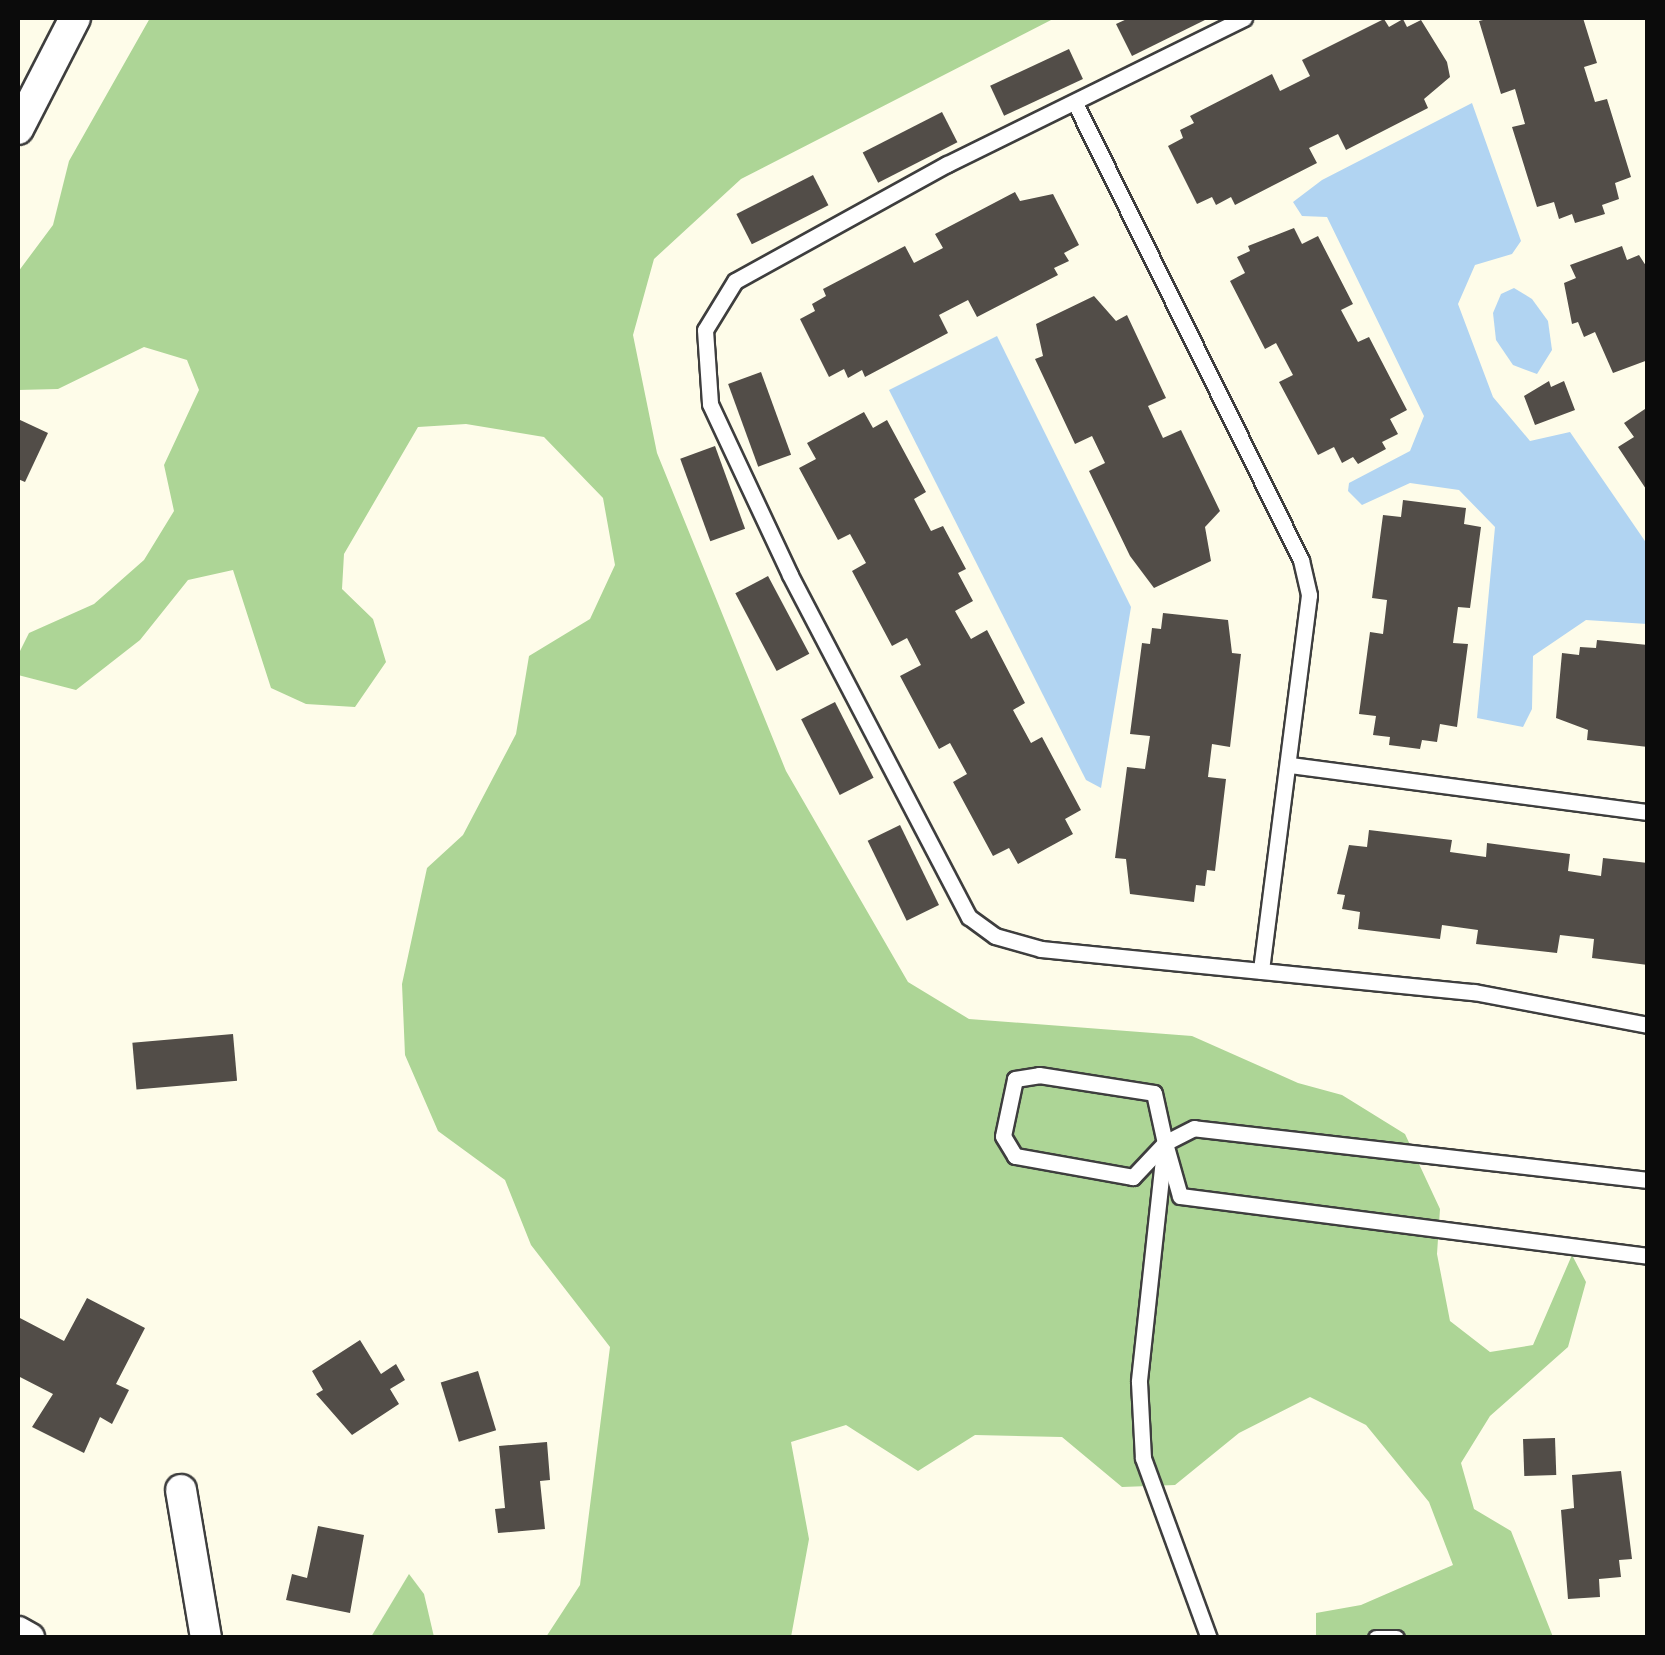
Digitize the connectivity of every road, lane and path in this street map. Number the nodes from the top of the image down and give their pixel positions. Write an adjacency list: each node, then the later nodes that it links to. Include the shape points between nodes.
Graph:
1 (75, 18): 4 (street)
2 (1244, 18): 3 (lane)
3 (1075, 102): 5 (lane, via 1301,560 1309,594); 7 (lane, via 735,280 705,330 710,404 790,575 969,917 995,936 1041,949)
4 (18, 129)
5 (1290, 765): 6 (lane); 7 (lane)
6 (1648, 812)
7 (1261, 971): 8 (lane, via 1474,992)
8 (1648, 1024)
9 (1165, 1143): 9 (lane, via 1133,1176 1015,1156 1003,1136 1015,1079 1039,1074 1154,1094); 10 (lane, via 1194,1128); 11 (lane, via 1180,1196); 16 (lane, via 1139,1382 1143,1458)
10 (1648, 1180)
11 (1648, 1256)
12 (181, 1490): 15 (street)
13 (18, 1632): 14 (street)
14 (29, 1638)
15 (206, 1638)
16 (1209, 1638)
17 (1376, 1638): 18 (lane)
18 (1396, 1638)

